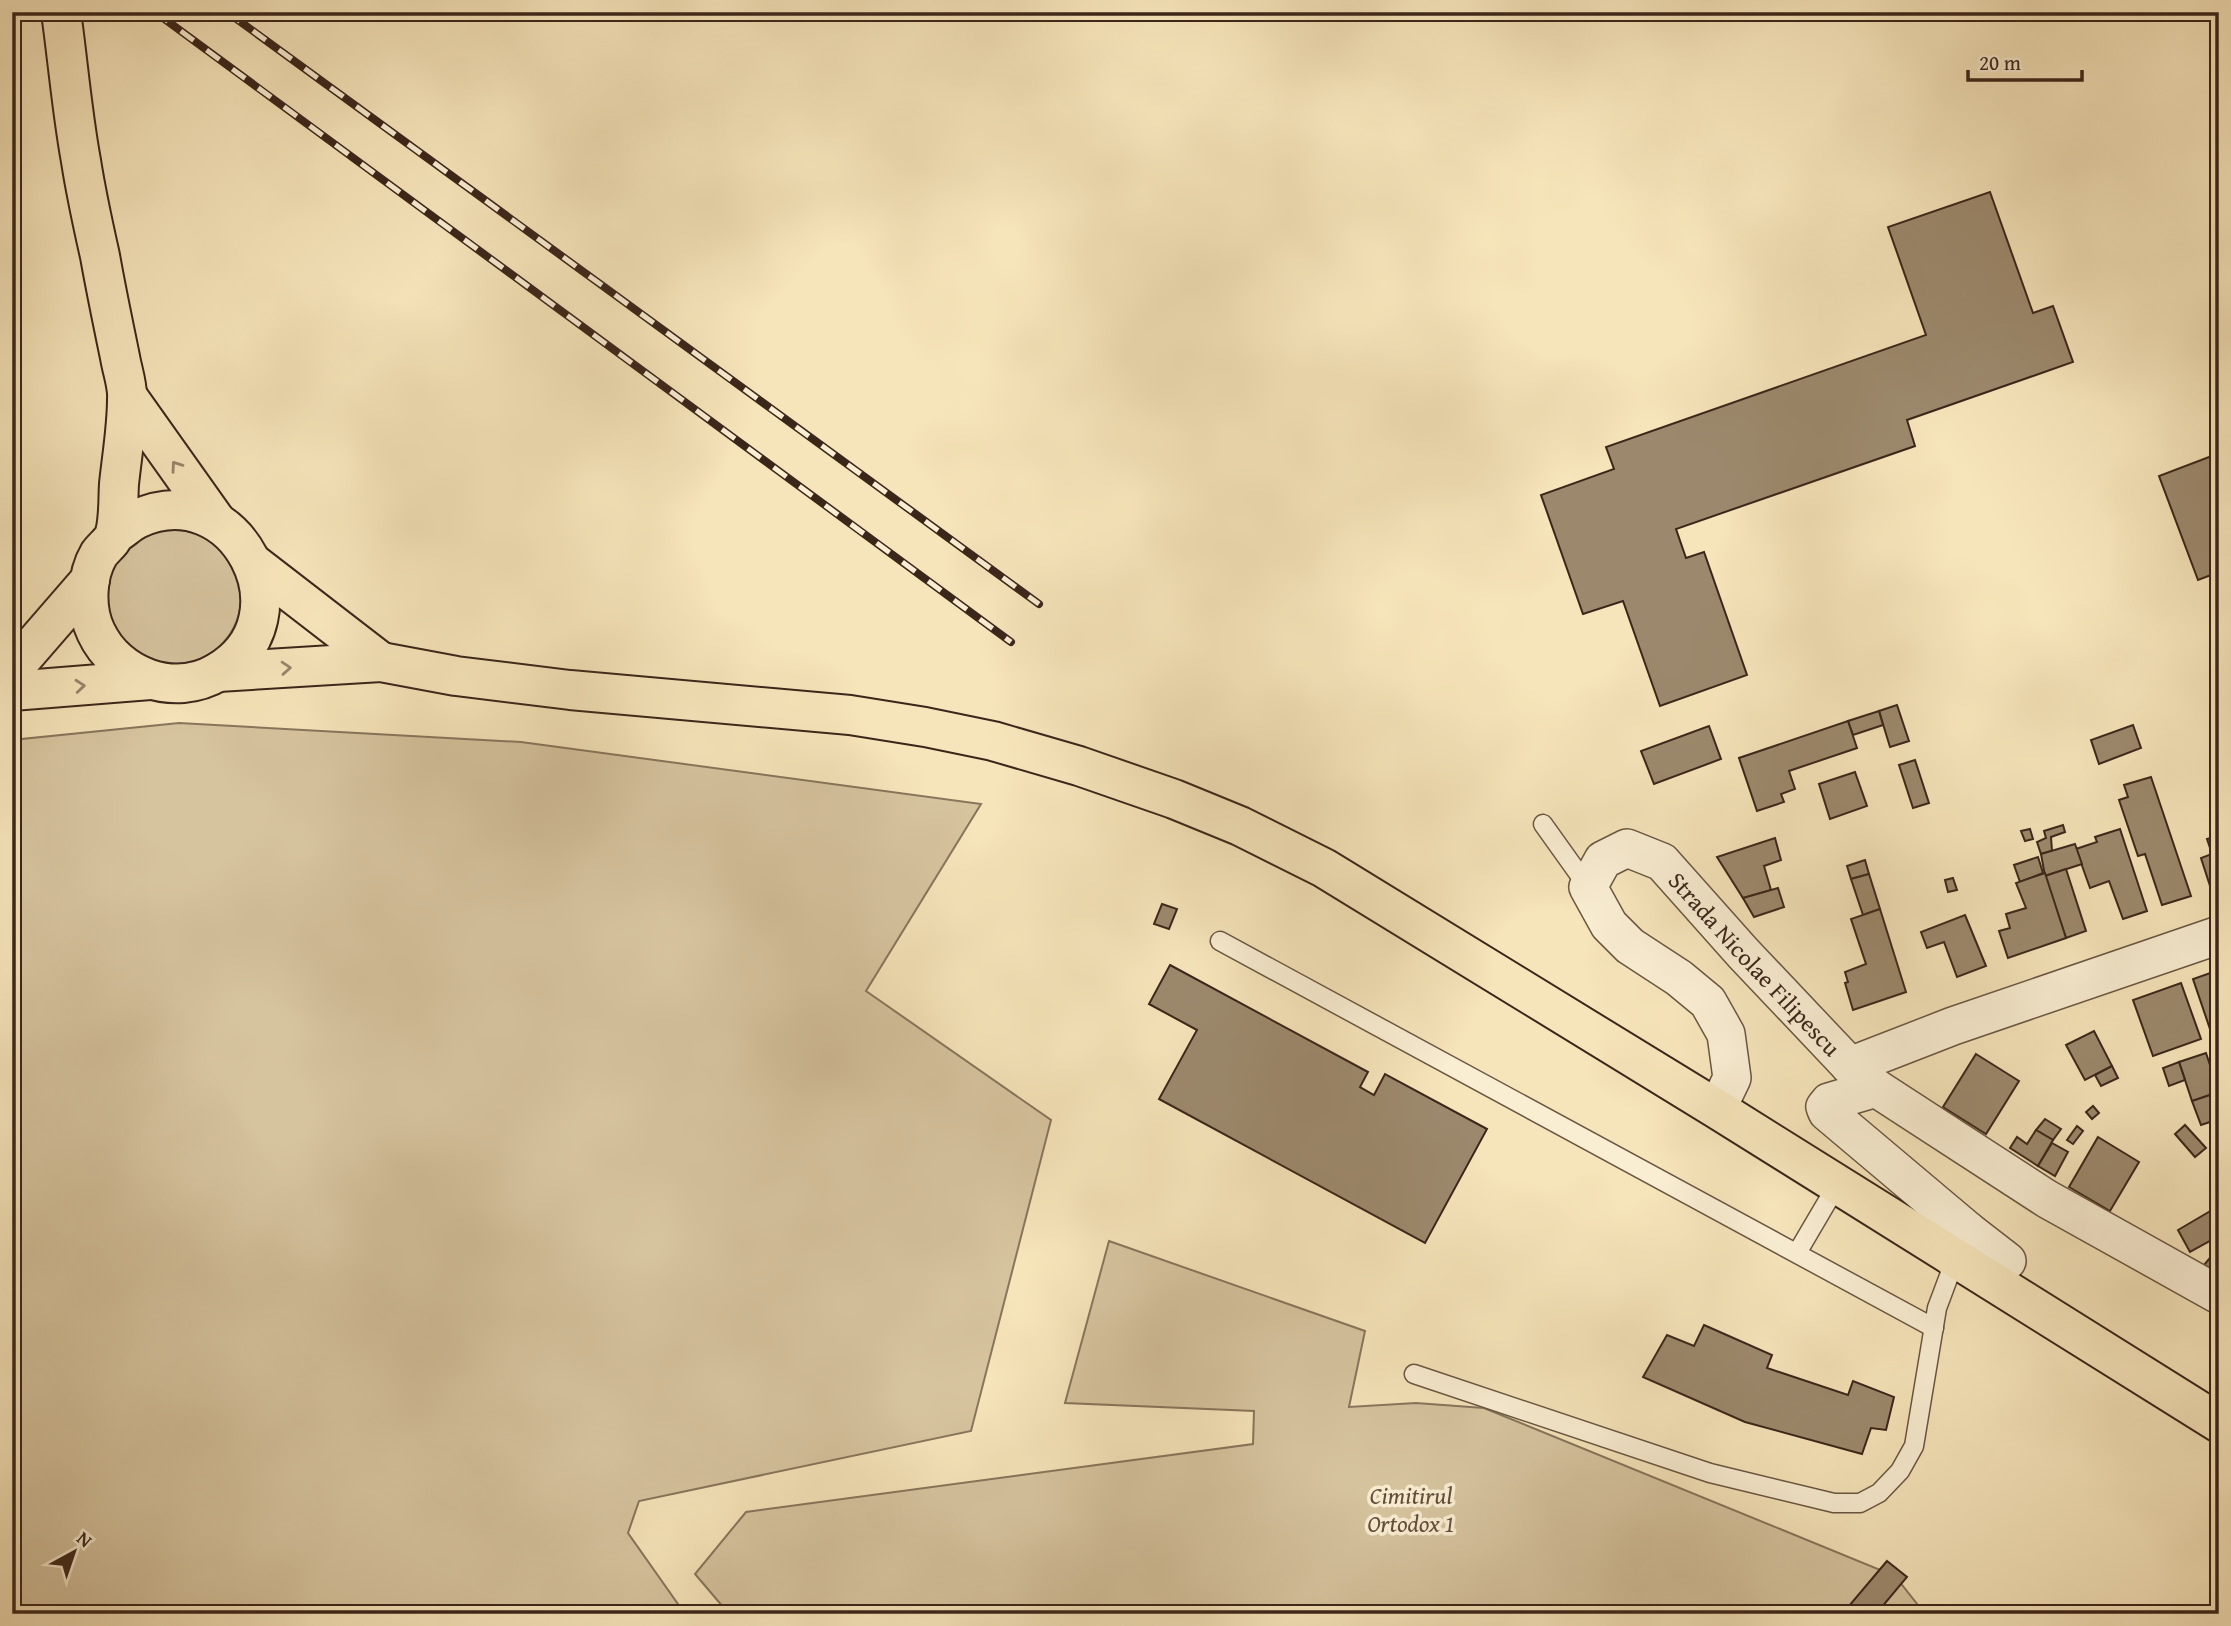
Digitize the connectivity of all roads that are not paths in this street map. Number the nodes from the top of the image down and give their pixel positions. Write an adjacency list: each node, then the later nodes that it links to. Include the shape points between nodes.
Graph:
1 (61, 12): 2 (main road, via 80,160)
2 (128, 397): 3 (main road, one-way to 2); 4 (main road)
3 (216, 522): 4 (main road, via 190,512 163,512 137,520); 5 (main road, via 238,540)
4 (115, 534): 6 (main road, via 98,555)
5 (254, 564): 7 (main road); 9 (main road, via 260,588 256,625 237,656)
6 (90, 580): 8 (main road); 10 (main road, via 88,605 108,652 127,670)
7 (381, 662): 9 (main road, one-way to 7); 17 (main road, via 570,690 875,719 993,741 1079,766 1174,799 1324,868)
8 (12, 670)
9 (218, 672): 10 (main road, via 173,684)
10 (150, 680): 11 (main road, one-way to 10)
11 (12, 691)
12 (1543, 824): 13 (lane)
13 (1588, 887): 16 (street, Strada Nicolae Filipescu, via 1603,860 1627,848 1662,862); 17 (street, via 1609,925 1630,946 1709,1002 1726,1034 1732,1078)
14 (2219, 935): 16 (street, Strada Nicolae Filipescu, via 1953,1026)
15 (1220, 941): 20 (lane)
16 (1863, 1077): 19 (street, via 1829,1102 1827,1112); 22 (street, Strada Nicolae Filipescu, via 2047,1199)
17 (1717, 1109): 18 (main road)
18 (1837, 1185): 19 (main road); 20 (lane)
19 (1961, 1245): 21 (street); 23 (lane); 25 (main road)
20 (1797, 1253): 23 (lane)
21 (2007, 1261)
22 (2219, 1295)
23 (1934, 1328): 24 (lane, via 1914,1446 1900,1471 1879,1493 1860,1503 1834,1503 1710,1473)
24 (1415, 1374)
25 (2219, 1423)

